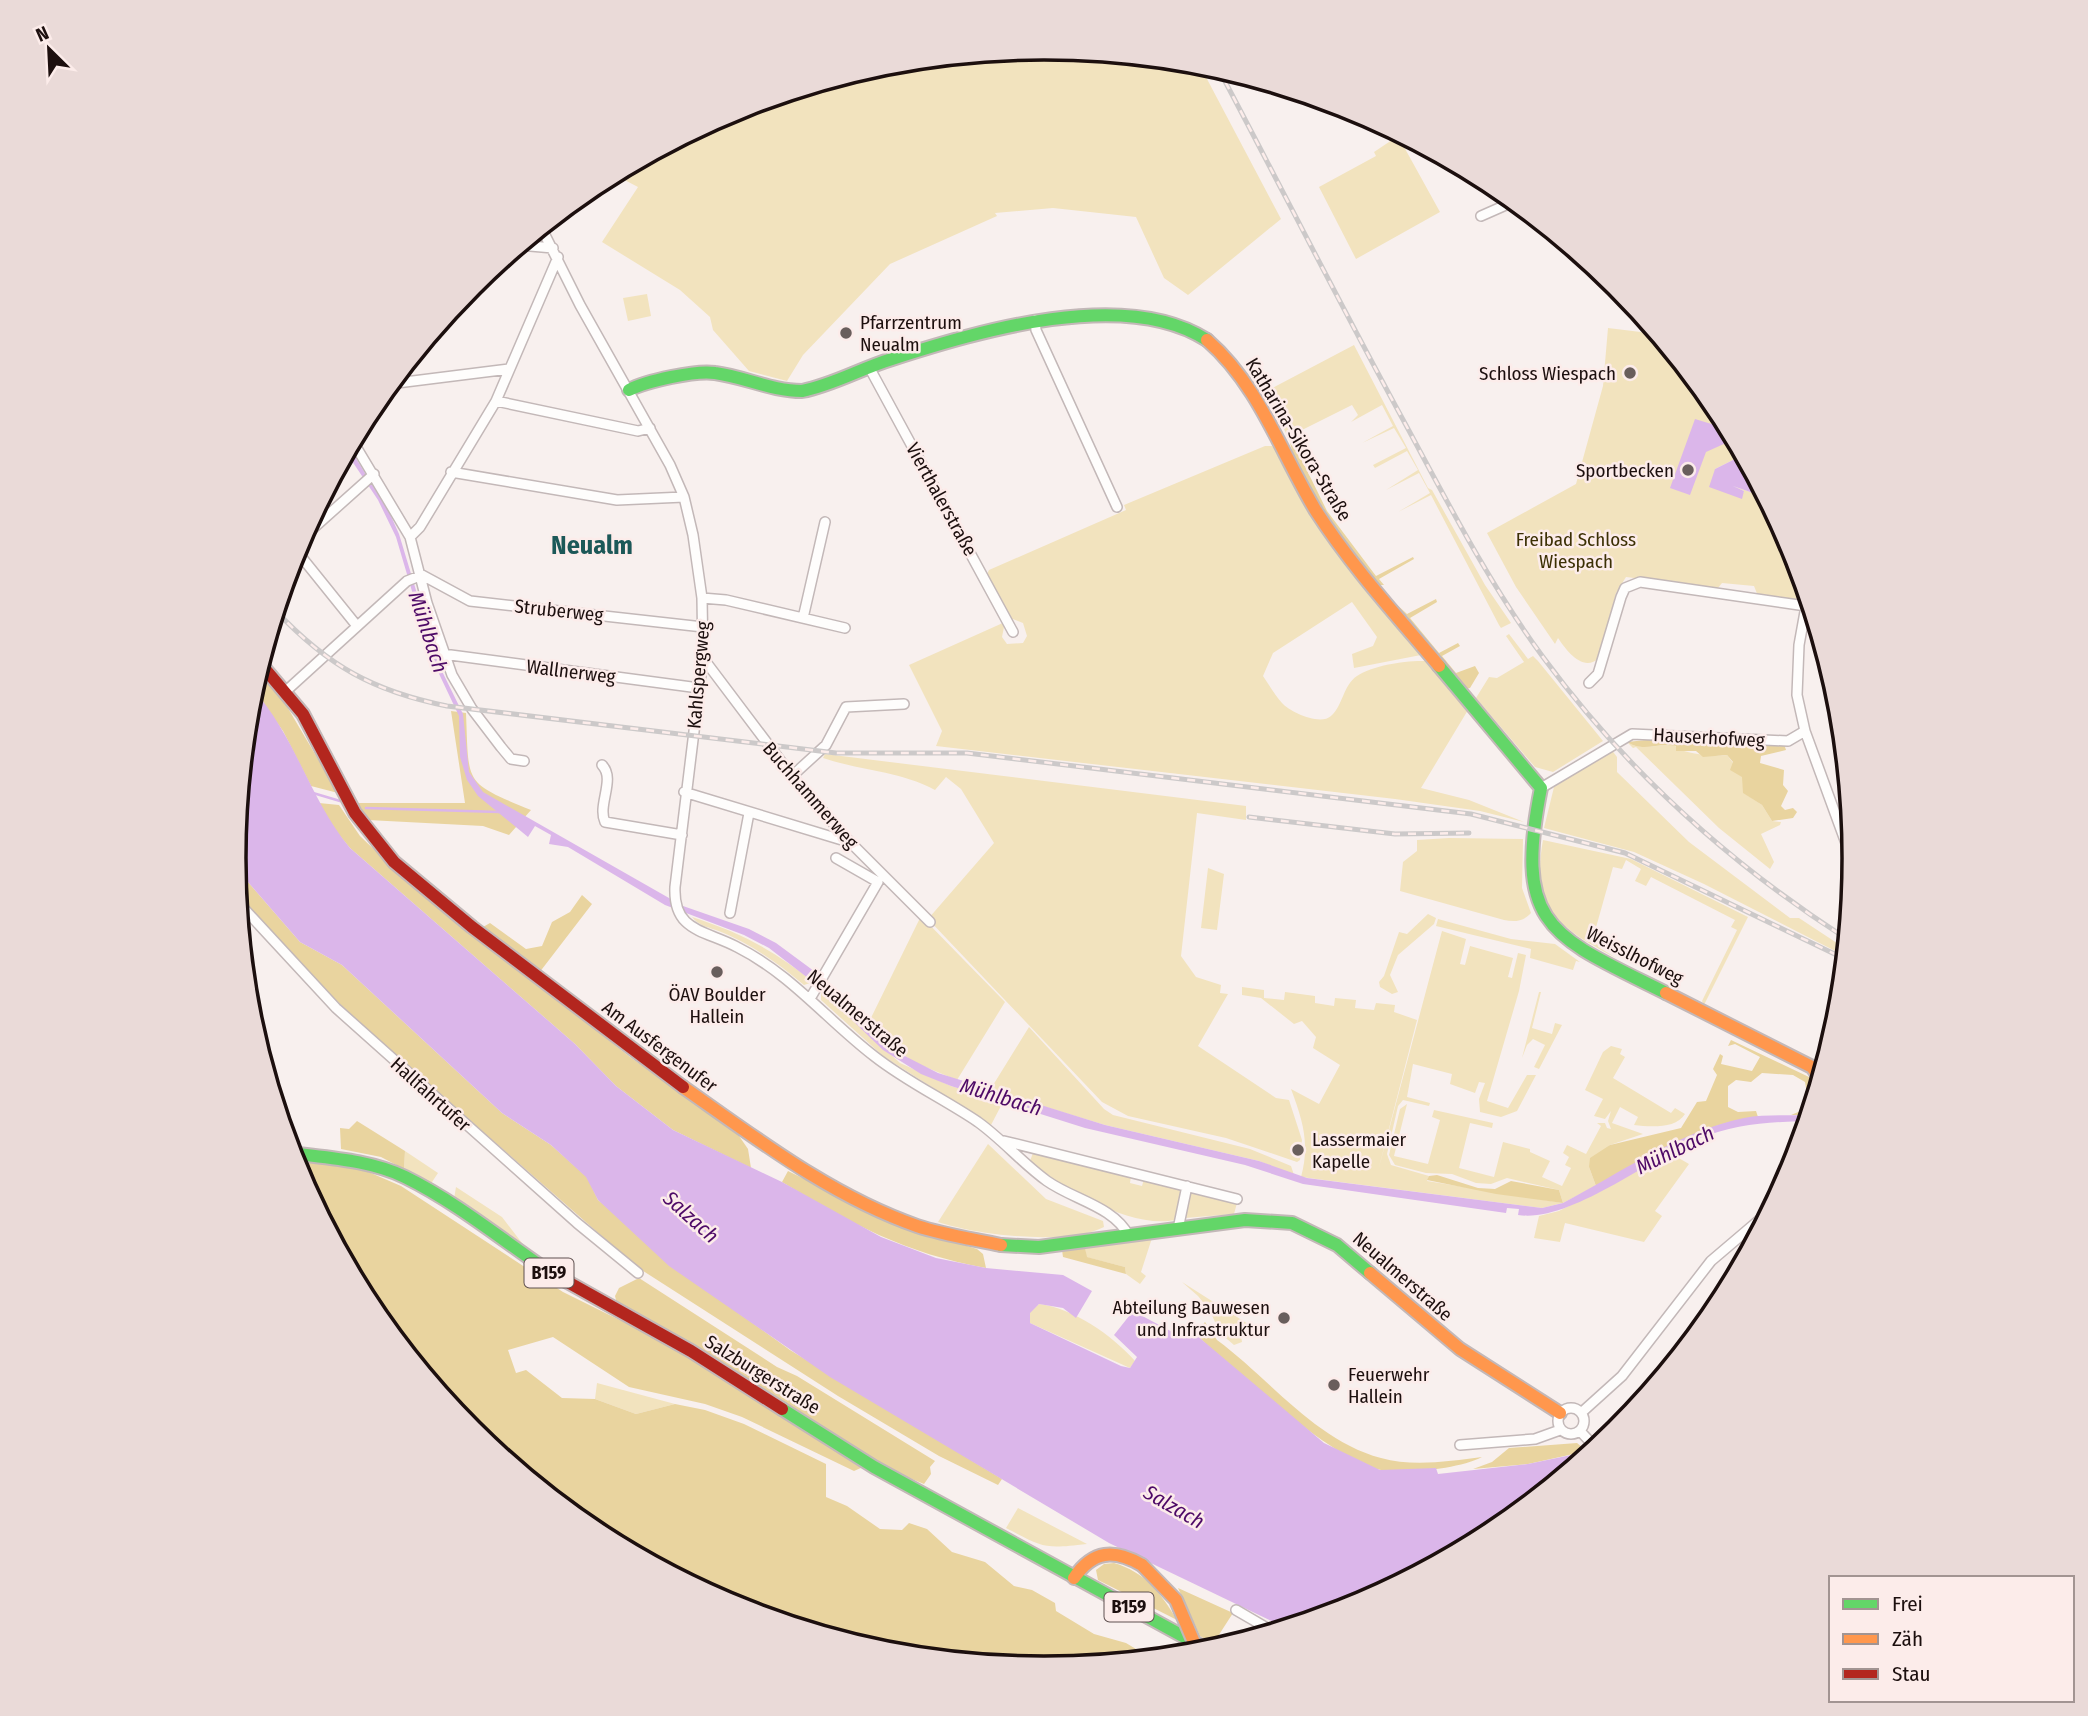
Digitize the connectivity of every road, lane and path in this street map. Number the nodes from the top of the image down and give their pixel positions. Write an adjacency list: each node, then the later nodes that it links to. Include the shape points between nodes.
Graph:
1 (1504, 206): 2 (street)
2 (1481, 216)
3 (546, 235): 5 (street, Kahlspergweg)
4 (532, 246): 5 (street)
5 (553, 248): 6 (street, Kahlspergweg)
6 (558, 257): 9 (street); 11 (street, Kahlspergweg)
7 (1035, 320): 8 (street, Katharina-Sikora-Straße); 18 (street); 44 (street, Katharina-Sikora-Straße, via 1121,316 1167,321 1206,339 1228,358 1349,558)
8 (869, 367): 11 (street, Katharina-Sikora-Straße, via 802,391 713,372); 31 (street, Vierthalerstraße)
9 (509, 369): 10 (street); 12 (street)
10 (403, 382)
11 (629, 390): 13 (street, Kahlspergweg)
12 (496, 401): 13 (street, via 638,431); 15 (street)
13 (650, 428): 17 (street, Kahlspergweg)
14 (357, 451): 16 (street)
15 (451, 472): 17 (street, via 617,500); 21 (street)
16 (369, 478): 19 (street); 21 (street)
17 (684, 497): 24 (street, Kahlspergweg)
18 (1117, 507)
19 (320, 522)
20 (825, 522): 27 (street)
21 (410, 537): 23 (street)
22 (303, 559): 28 (street)
23 (419, 576): 28 (street); 29 (street, Struberweg, via 470,601); 32 (street)
24 (702, 598): 27 (street); 29 (street, Kahlspergweg)
25 (1801, 605): 35 (street, via 1632,584 1621,597 1598,674)
26 (1805, 616): 39 (street, via 1797,695)
27 (803, 618): 30 (street)
28 (357, 626): 37 (street)
29 (703, 627): 33 (street, Kahlspergweg)
30 (845, 628)
31 (1013, 632)
32 (443, 654): 36 (street, Wallnerweg); 40 (street, via 472,709 511,759)
33 (703, 658): 36 (street, Kahlspergweg); 42 (street, Buchhammerweg)
34 (268, 672): 37 (street, Am Ausfergenufer)
35 (1589, 683)
36 (699, 688): 43 (street, Kahlspergweg)
37 (286, 691): 65 (street, Am Ausfergenufer, via 312,728 355,813 394,862 634,1052 795,1166 866,1204 954,1237 1039,1247)
38 (904, 704): 42 (street, via 846,708 821,751)
39 (1805, 731): 44 (street, Hauserhofweg, via 1788,741 1632,734); 46 (street)
40 (524, 761)
41 (602, 765): 47 (street, via 607,776 605,822)
42 (792, 776): 48 (street, Buchhammerweg)
43 (684, 792): 45 (street); 47 (street, Kahlspergweg)
44 (1540, 794): 57 (street, Weisslhofweg, via 1530,875 1534,900 1560,937)
45 (749, 814): 48 (street); 53 (street)
46 (1841, 831)
47 (682, 835): 55 (street, Kahlspergweg, via 676,906)
48 (846, 838): 49 (street, Buchhammerweg)
49 (861, 853): 51 (street); 54 (street, Buchhammerweg)
50 (836, 858): 51 (street)
51 (852, 867): 56 (street, via 878,881)
52 (247, 912): 66 (street, Hallfahrtufer, via 336,1008)
53 (730, 913)
54 (930, 922)
55 (685, 923): 56 (street, Neualmerstraße, via 756,956)
56 (813, 993): 58 (street, Neualmerstraße, via 874,1056)
57 (1814, 1069)
58 (1003, 1141): 60 (street, Neualmerstraße); 65 (street, Neualmerstraße, via 1061,1191 1116,1217)
59 (303, 1155): 73 (street, Salzburgerstraße / B159, via 356,1161 403,1176 567,1285 691,1351 874,1467)
60 (1187, 1186): 61 (street, Neualmerstraße); 63 (street)
61 (1237, 1199)
62 (1752, 1226): 68 (street, via 1711,1261 1622,1376)
63 (1178, 1229): 64 (street, Neualmerstraße); 67 (street, Neualmerstraße, via 1270,1220 1316,1233 1360,1262 1460,1349)
64 (1163, 1231): 65 (street, Am Ausfergenufer)
65 (1129, 1236)
66 (638, 1273)
67 (1560, 1413): 68 (street, via 1571,1408); 69 (street)
68 (1581, 1413): 70 (street)
69 (1560, 1430): 70 (street, via 1568,1434); 72 (street, via 1535,1439)
70 (1580, 1431): 71 (street)
71 (1589, 1441)
72 (1460, 1445)
73 (1074, 1578): 76 (street, Salzburgerstraße / B159); 77 (street, bridge, via 1092,1557 1107,1553 1124,1556 1153,1574 1180,1607)
74 (1236, 1610): 75 (street)
75 (1262, 1626)
76 (1193, 1642)
77 (1194, 1642)

